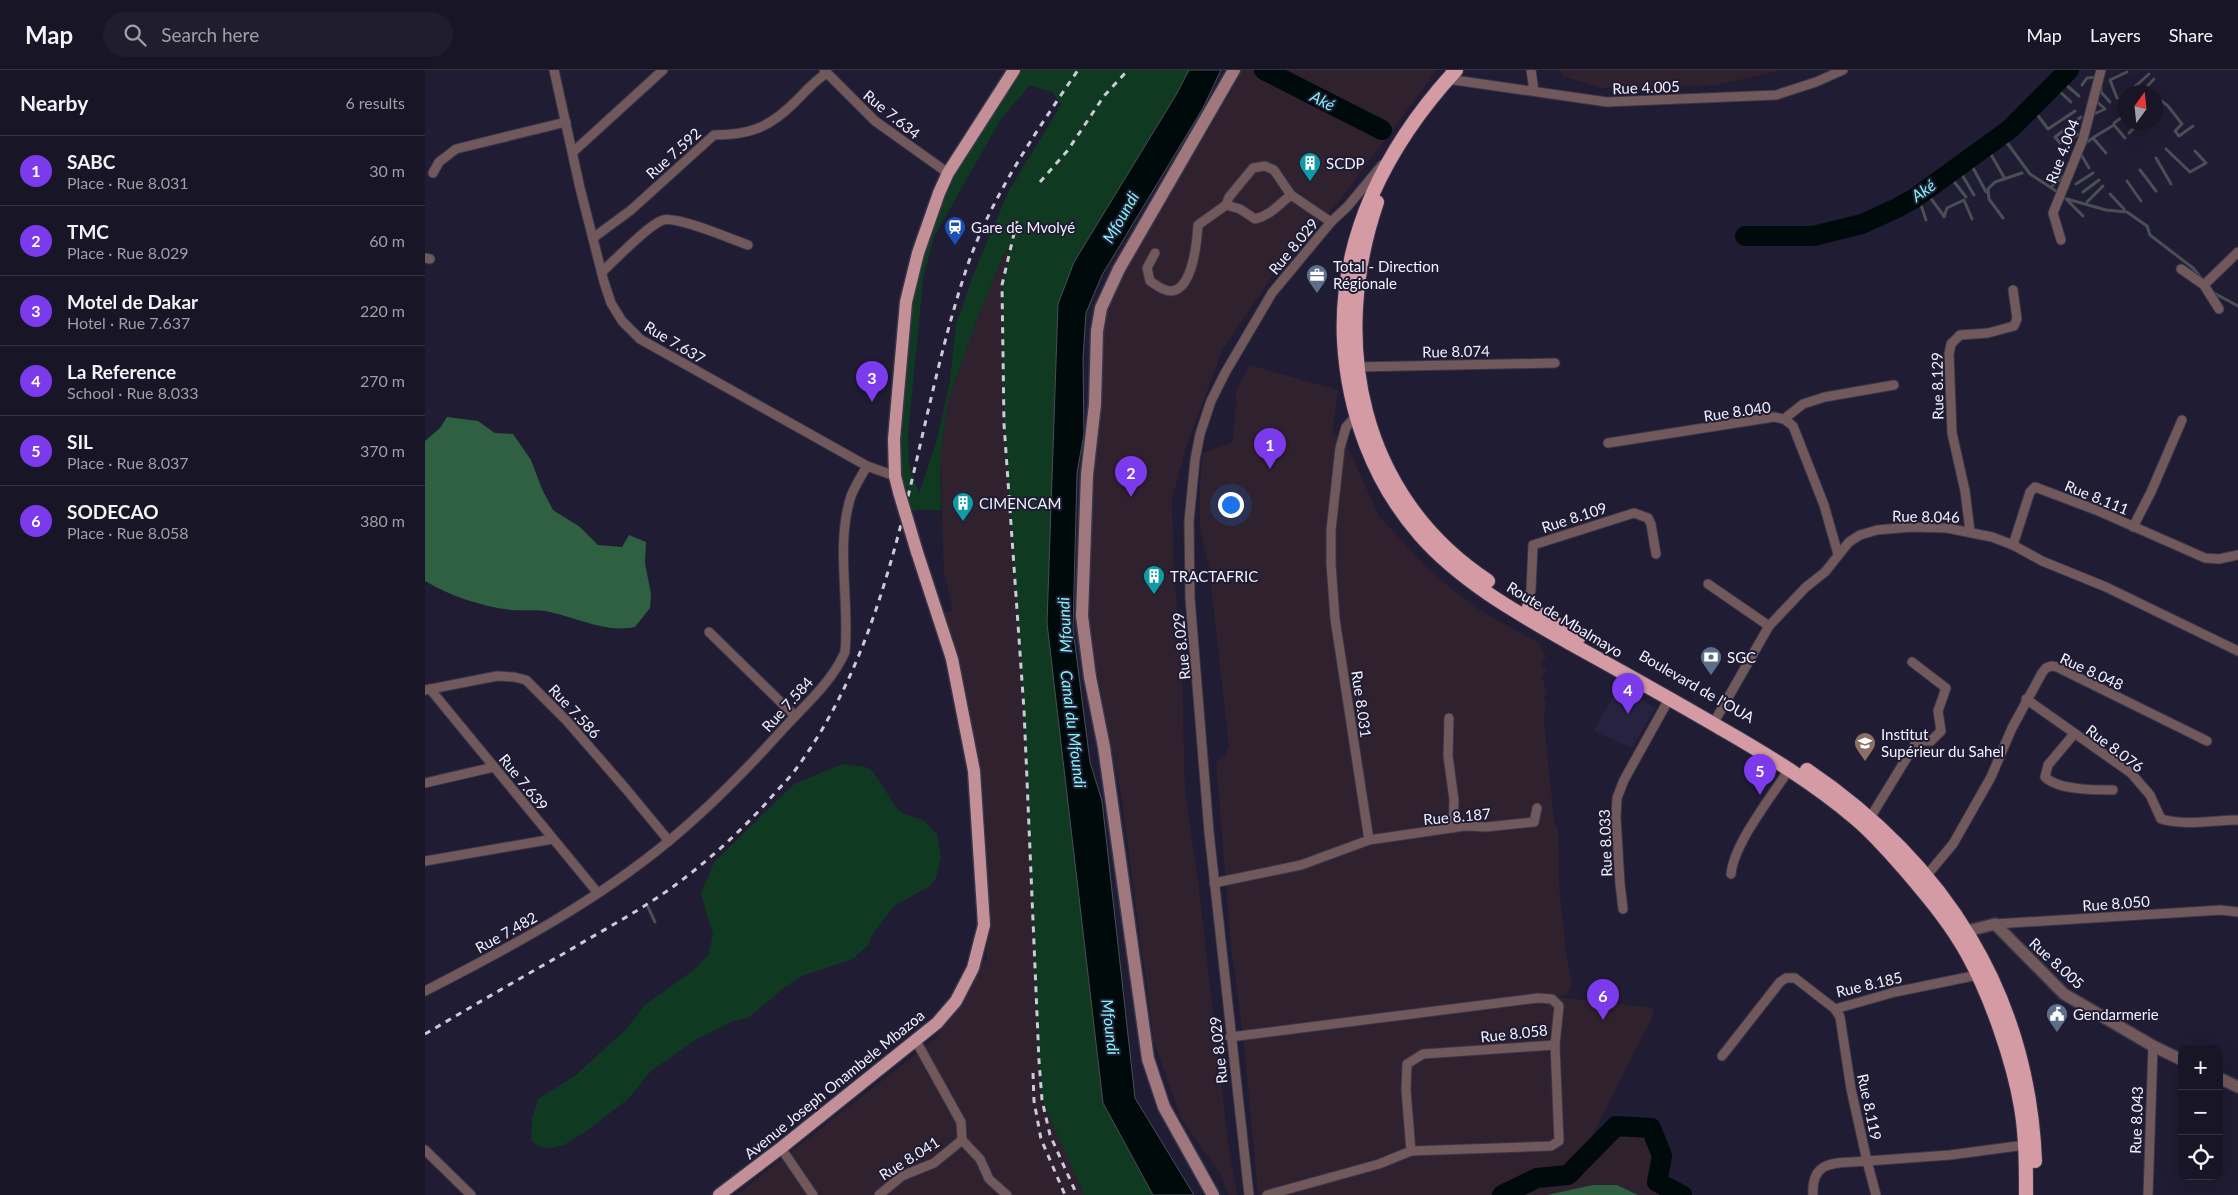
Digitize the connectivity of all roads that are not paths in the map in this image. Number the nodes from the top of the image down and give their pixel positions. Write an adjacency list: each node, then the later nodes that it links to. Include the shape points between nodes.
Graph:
1 (555, 70): 11 (street, Rue 7.637)
2 (663, 70): 12 (street)
3 (1014, 70): 15 (main road, Avenue Joseph Onambele Mbazoa)
4 (1234, 70): 100 (main road, via 1119,269 1101,308 1087,475 1082,616 1148,1059 1164,1107)
5 (1531, 70): 10 (street)
6 (1843, 70): 10 (street, Rue 4.005, via 1817,82 1764,97 1607,102)
7 (2101, 70): 20 (street, Rue 4.004, via 2083,139 2054,206)
8 (826, 72): 15 (street, Rue 7.634, via 875,121); 19 (street, Rue 7.592, via 767,125 740,135 714,135 631,210)
9 (1451, 75): 10 (street, Rue 4.005); 13 (highway, via 1416,117)
10 (1535, 91)
11 (566, 122): 12 (street, Rue 7.637); 14 (street, via 456,149 439,162)
12 (573, 152): 19 (street, Rue 7.637)
13 (1389, 158): 18 (street, Rue 8.029); 30 (highway, Boulevard de l'OUA, via 1367,236 1356,298); 32 (highway, Route de Mbalmayo, via 1365,210 1350,263 1344,301 1345,354)
14 (433, 172)
15 (948, 173): 37 (main road, Avenue Joseph Onambele Mbazoa, via 920,244 907,302 894,439)
16 (1291, 195): 17 (street, via 1266,217 1255,220 1240,209); 17 (street, via 1274,170 1265,166 1253,168); 18 (street)
17 (1226, 205): 23 (street, via 1198,225 1195,256 1189,274 1179,288 1171,291 1149,281 1147,268)
18 (1331, 222): 72 (street, Rue 8.029, via 1272,293 1225,373 1200,434 1195,460 1189,520 1190,598)
19 (593, 238): 25 (street, Rue 7.637)
20 (2061, 240)
21 (748, 245): 25 (street, via 678,220 664,220)
22 (2238, 252): 26 (street)
23 (1155, 254)
24 (2181, 269): 26 (street)
25 (602, 272): 36 (street, Rue 7.637, via 611,303 622,321 640,339)
26 (2204, 285): 28 (street)
27 (2013, 290): 39 (street, Rue 8.129, via 2017,319 2014,326 1960,335 1951,344 1949,354 1952,433)
28 (2219, 308)
29 (1555, 363): 30 (street, Rue 8.074)
30 (1357, 367): 45 (highway, Boulevard de l'OUA, via 1368,422 1383,458 1413,510 1475,572)
31 (1894, 385): 33 (street, via 1825,397 1803,404)
32 (1356, 416): 51 (highway, Route de Mbalmayo, via 1389,491 1404,515 1441,556 1466,578 1541,627); 67 (street, Rue 8.031, via 1346,427 1341,448 1331,530 1331,564 1335,619)
33 (1784, 419): 35 (street, Rue 8.040, via 1774,417); 42 (street, Rue 8.040, via 1793,426 1824,505)
34 (2182, 420): 38 (street)
35 (1608, 443)
36 (867, 466): 37 (street, Rue 7.637); 53 (street, Rue 7.584, via 853,490 846,522 845,652 821,689)
37 (895, 476): 82 (main road, Avenue Joseph Onambele Mbazoa, bridge, via 952,659 974,771 984,925 973,968 956,1001)
38 (2133, 527): 40 (street, Rue 8.111, via 2035,487 2030,492); 43 (street, Rue 8.111, via 2205,558)
39 (1970, 531): 40 (street, Rue 8.046); 42 (street, Rue 8.046, via 1912,527 1877,530 1860,535)
40 (2013, 545): 48 (street, Rue 8.046)
41 (1656, 554): 45 (street, Rue 8.109, via 1649,518 1634,513 1533,545 1531,590)
42 (1838, 554): 46 (street, Rue 8.046, via 1825,572 1806,586)
43 (2238, 555)
44 (1708, 584): 46 (street)
45 (1526, 607): 55 (highway, Boulevard de l'OUA)
46 (1769, 626): 55 (street, Rue 8.046)
47 (709, 632): 53 (street)
48 (2238, 651)
49 (1912, 662): 63 (street, via 1945,688 1938,711 1941,731 1931,741 1917,741)
50 (427, 689): 58 (street, Rue 7.639); 68 (street, Rue 7.586, via 497,676 526,680 566,720)
51 (1669, 699): 55 (highway, Route de Mbalmayo); 74 (street, Rue 8.033, via 1617,798 1615,817)
52 (2026, 699): 56 (street, Rue 8.076); 57 (street, Rue 8.048, via 2045,668 2057,667); 71 (street, Rue 8.048, via 1991,777 1953,844)
53 (795, 716): 68 (street, Rue 7.584, via 737,780)
54 (1449, 718): 65 (street, via 1448,756 1455,800)
55 (1715, 720): 59 (highway, Route de Mbalmayo); 63 (highway, Boulevard de l'OUA, via 1788,757)
56 (2074, 734): 61 (street, via 2048,765 2045,777 2049,781 2089,790); 64 (street, Rue 8.076, via 2131,773 2150,795 2161,819 2194,822)
57 (2207, 741)
58 (494, 767): 60 (street); 66 (street, Rue 7.639)
59 (1790, 768): 70 (street, via 1742,842 1732,862); 78 (highway, Route de Mbalmayo, via 1857,819 1883,844 1930,899 1958,938)
60 (425, 783)
61 (2113, 790)
62 (1537, 808): 65 (street, Rue 8.187, via 1534,822)
63 (1870, 818): 71 (highway, Boulevard de l'OUA)
64 (2238, 820)
65 (1453, 828): 67 (street, Rue 8.187)
66 (553, 839): 69 (street); 73 (street, Rue 7.639)
67 (1369, 840): 72 (street, via 1301,865)
68 (669, 841): 73 (street, Rue 7.584)
69 (425, 861)
70 (1731, 874)
71 (1927, 875): 77 (highway, Boulevard de l'OUA)
72 (1214, 883): 81 (street, Rue 8.029)
73 (597, 892): 79 (street, Rue 7.482, via 554,922)
74 (1623, 909)
75 (2238, 912): 76 (street, Rue 8.050, via 2221,910)
76 (1995, 924): 77 (street); 84 (street, Rue 8.005, via 2064,994)
77 (1967, 931): 106 (highway, Boulevard de l'OUA, via 1995,985 2021,1061 2031,1103)
78 (1978, 975): 80 (street, Rue 8.185, via 1895,992); 90 (highway, Route de Mbalmayo, via 2011,1065 2021,1105)
79 (425, 991)
80 (1835, 1009): 85 (street, Rue 8.185, via 1795,978 1786,978); 94 (street, Rue 8.119, via 1840,1018 1851,1090)
81 (1230, 1037): 83 (street, Rue 8.058, via 1539,998 1552,999 1559,1006); 101 (street, Rue 8.029)
82 (916, 1040): 89 (street, Rue 8.041, via 961,1122); 91 (main road, Avenue Joseph Onambele Mbazoa)
83 (1555, 1045): 93 (street, Rue 8.058, via 1423,1054 1407,1064); 93 (street, via 1559,1141 1551,1146)
84 (2153, 1046): 86 (street, Rue 8.005); 107 (street, Rue 8.043)
85 (1722, 1056)
86 (2178, 1058)
87 (2223, 1080): 88 (street)
88 (2238, 1087)
89 (962, 1140): 98 (street, Rue 8.041, via 934,1163 902,1176); 99 (street, via 980,1159 989,1179)
90 (2025, 1144): 94 (street, Rue 8.119, via 1919,1158); 105 (highway, Route de Mbalmayo)
91 (781, 1148): 96 (main road, Avenue Joseph Onambele Mbazoa); 97 (street)
92 (425, 1150): 95 (street)
93 (1411, 1151): 102 (street, via 1379,1164)
94 (1867, 1161): 103 (street, via 1824,1165 1815,1174); 104 (street)
95 (471, 1195)
96 (719, 1195)
97 (813, 1195)
98 (879, 1195)
99 (1007, 1195)
100 (1213, 1195)
101 (1249, 1195)
102 (1267, 1195)
103 (1813, 1195)
104 (1876, 1195)
105 (2026, 1195)
106 (2035, 1195)
107 (2147, 1195)

